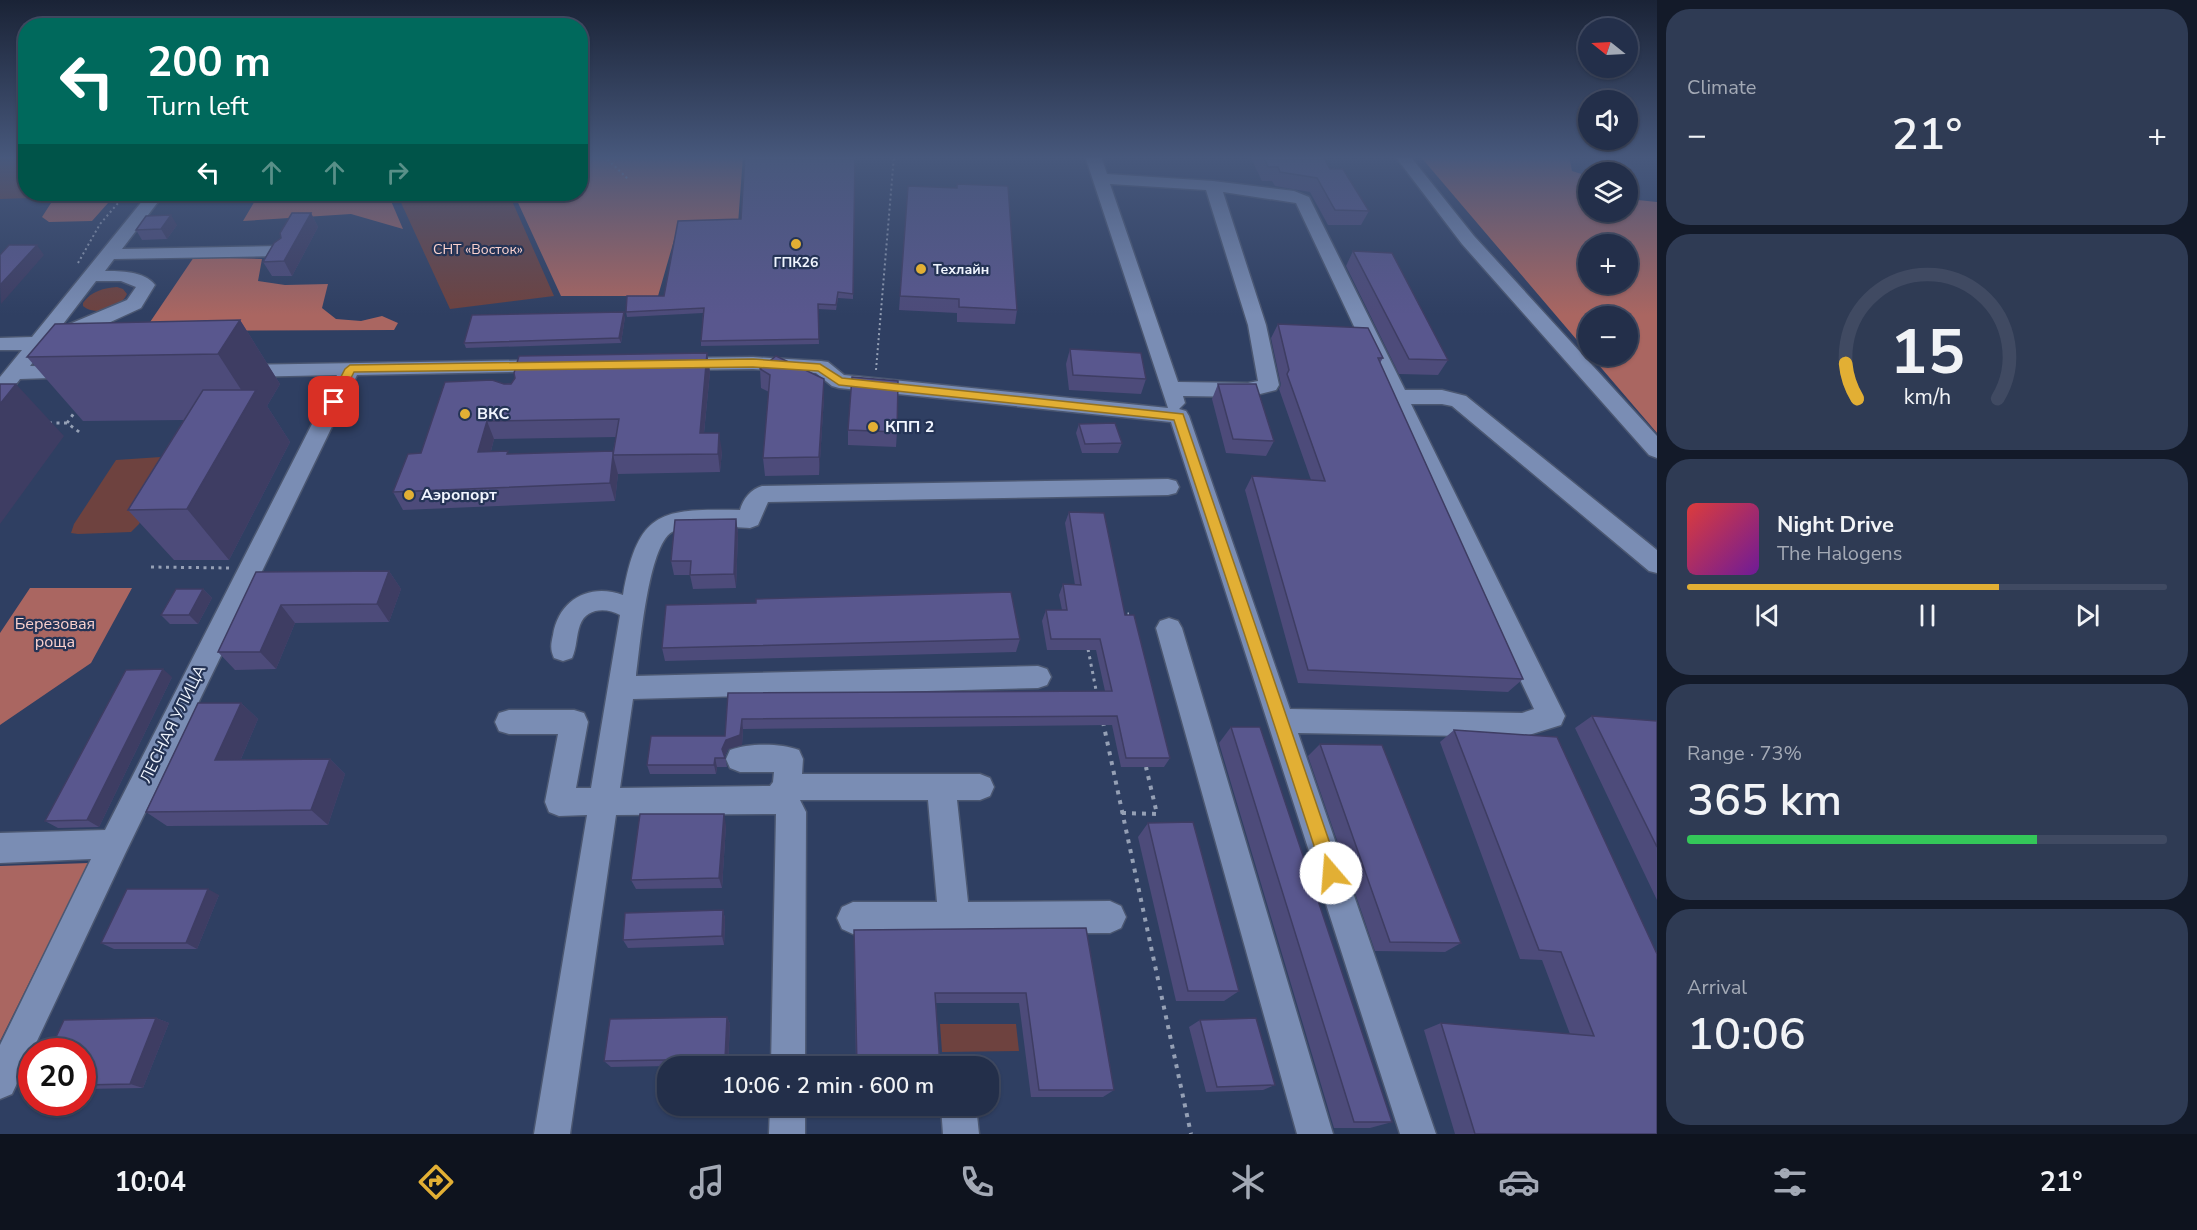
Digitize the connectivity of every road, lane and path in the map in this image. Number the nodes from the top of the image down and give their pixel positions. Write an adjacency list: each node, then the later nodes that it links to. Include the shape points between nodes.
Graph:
1 (113, 209): 8 (path)
2 (144, 209): 10 (street)
3 (890, 209): 21 (path)
4 (1110, 209): 23 (street)
5 (1220, 209): 23 (street, via 1257,325 1269,385 1248,390)
6 (1307, 209): 25 (street)
7 (1444, 209): 31 (street)
8 (100, 224)
9 (278, 250): 10 (street)
10 (109, 254): 11 (street)
11 (90, 276): 12 (street); 12 (street, via 124,276 146,285 134,304)
12 (38, 343): 13 (street); 20 (street)
13 (0, 344)
14 (653, 364): 21 (street, via 820,367 839,381)
15 (563, 366): 16 (street)
16 (484, 367): 17 (street); 22 (street)
17 (350, 369): 18 (street); 35 (street, ЛЕСНАЯ УЛИЦА)
18 (223, 370)
19 (93, 372): 20 (street)
20 (14, 373): 24 (street)
21 (875, 385): 27 (street)
22 (504, 388)
23 (1170, 389): 27 (street)
24 (0, 391)
25 (1398, 398): 33 (street, via 1442,397 1459,401); 46 (street, via 1551,716 1522,725)
26 (80, 406): 29 (path)
27 (1179, 416): 46 (street)
28 (45, 423): 29 (path)
29 (68, 423): 30 (path)
30 (82, 434)
31 (1657, 450)
32 (1168, 487): 36 (street, via 762,495 753,505 750,519 675,520 662,526 647,548)
33 (1657, 564)
34 (151, 567): 35 (path)
35 (251, 568): 55 (street, ЛЕСНАЯ УЛИЦА)
36 (634, 611): 41 (street, via 622,603 603,599 580,605 569,619); 43 (street)
37 (1109, 614): 38 (path)
38 (1129, 614)
39 (1169, 628): 68 (street)
40 (1085, 637): 44 (path)
41 (563, 650)
42 (1038, 677): 43 (street)
43 (622, 688): 53 (street)
44 (1098, 696)
45 (1102, 720): 54 (path)
46 (1281, 721): 69 (street)
47 (509, 722): 53 (street, via 574,722 559,802)
48 (740, 759): 52 (street, via 789,759)
49 (1146, 767): 54 (path, via 1157,814)
50 (980, 787): 51 (street)
51 (941, 788): 52 (street); 57 (street)
52 (783, 793): 53 (street); 60 (street, via 791,812)
53 (604, 801): 64 (street)
54 (1122, 813): 67 (path)
55 (114, 844): 56 (street); 61 (street, ЛЕСНАЯ УЛИЦА)
56 (0, 848)
57 (954, 916): 58 (street); 59 (street)
58 (1110, 917)
59 (853, 918)
60 (788, 1056)
61 (0, 1082)
62 (788, 1116): 65 (street)
63 (960, 1116): 66 (street)
64 (552, 1134)
65 (787, 1134)
66 (961, 1134)
67 (1191, 1134)
68 (1315, 1134)
69 (1418, 1134)

